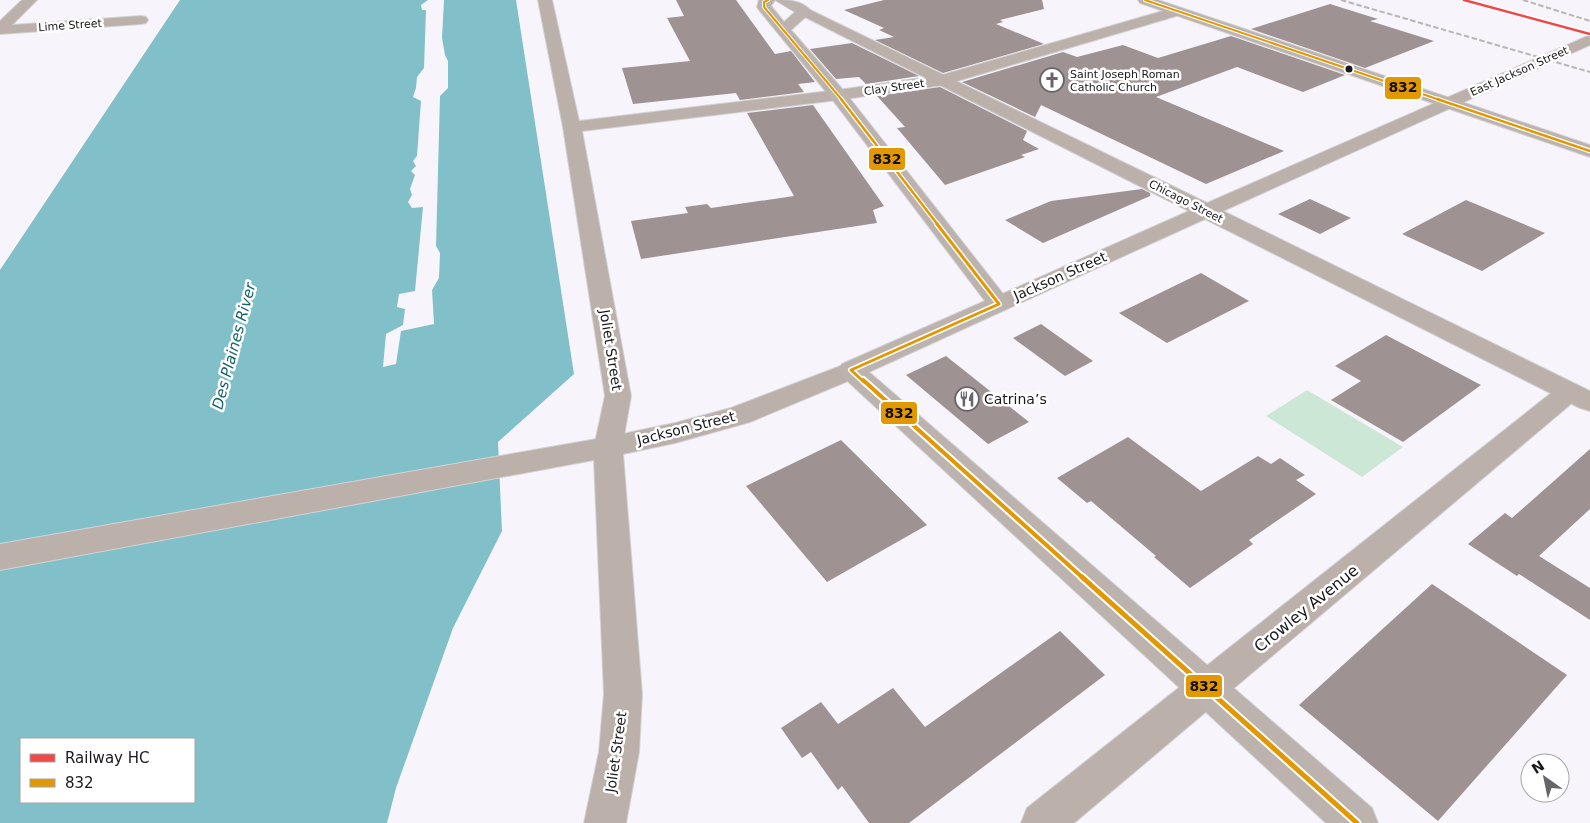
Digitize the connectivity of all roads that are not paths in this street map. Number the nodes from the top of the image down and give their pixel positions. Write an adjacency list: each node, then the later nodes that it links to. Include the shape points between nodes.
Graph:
1 (30, 0): 9 (street)
2 (545, 0): 15 (street, Joliet Street)
3 (768, 0): 10 (main road, via 764,7)
4 (782, 0): 6 (main road, Chicago Street)
5 (1145, 0): 7 (main road)
6 (804, 11): 10 (main road); 12 (street, Chicago Street)
7 (1178, 11): 12 (street, Clay Street); 14 (main road)
8 (140, 20): 9 (street, Lime Street)
9 (0, 29)
10 (784, 29): 13 (main road)
11 (1590, 39): 14 (street, East Jackson Street)
12 (944, 80): 13 (street, Clay Street); 17 (street, Chicago Street)
13 (838, 95): 15 (street, Clay Street); 18 (main road)
14 (1448, 103): 16 (main road); 17 (street, Jackson Street)
15 (572, 127): 21 (street, Joliet Street, via 618,396)
16 (1590, 151)
17 (1206, 211): 18 (street, Jackson Street); 20 (street, Chicago Street)
18 (999, 304): 19 (main road, Jackson Street)
19 (851, 370): 21 (street, Jackson Street, via 740,415); 23 (main road)
20 (1579, 397): 23 (street, Crowley Avenue)
21 (608, 447): 22 (street, Jackson Street); 24 (street, Joliet Street, via 624,694 618,752)
22 (0, 557)
23 (1207, 689): 25 (street, Crowley Avenue); 26 (main road)
24 (605, 823)
25 (1042, 823)
26 (1357, 823)

